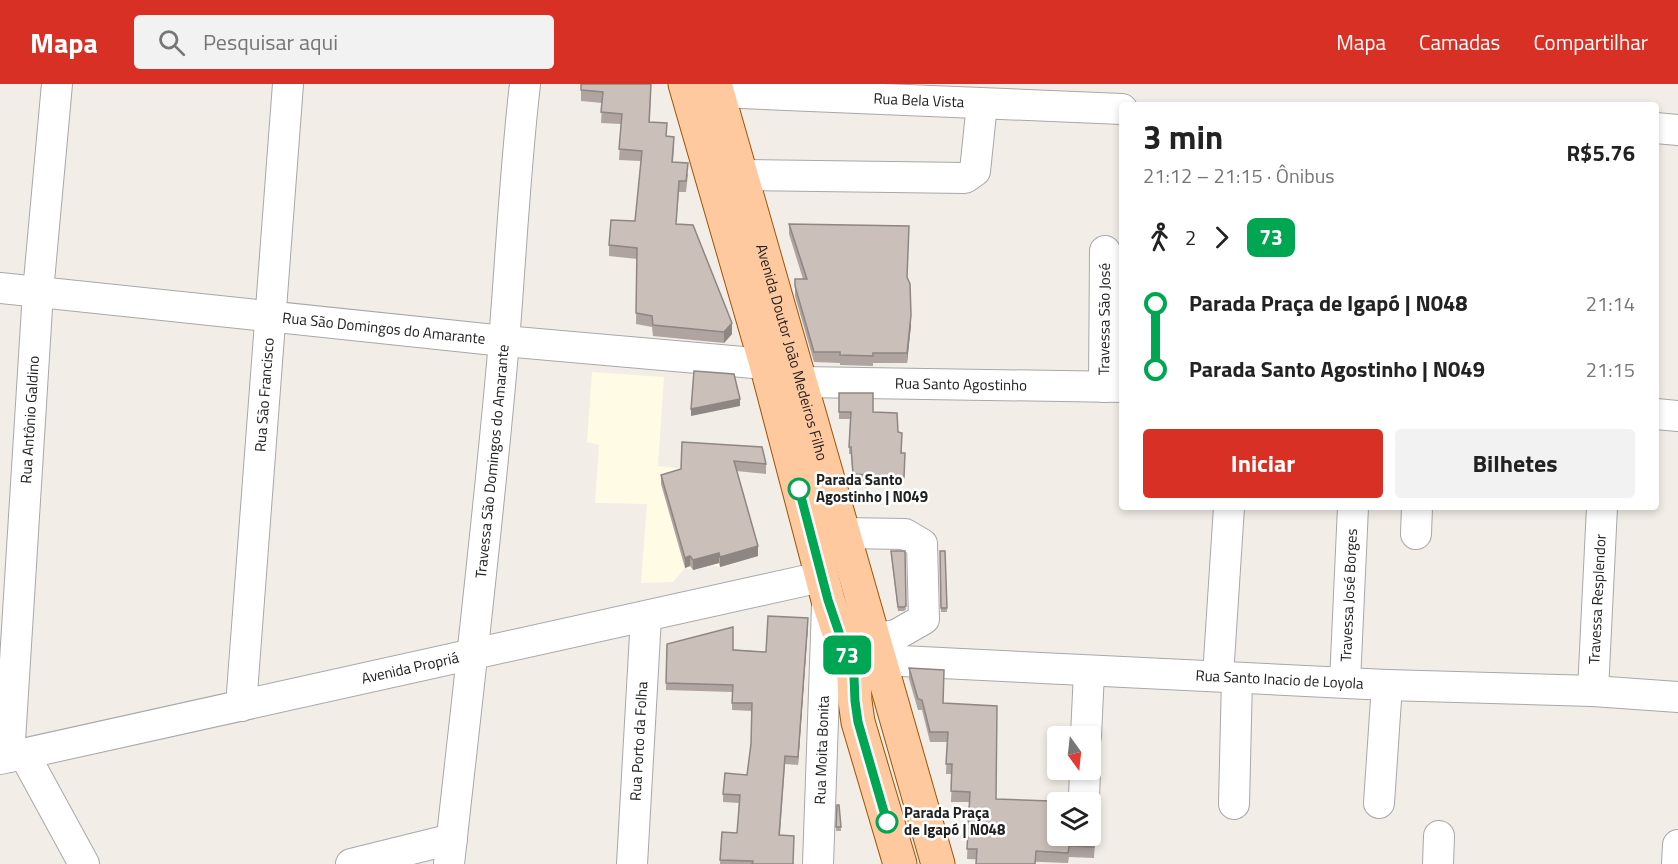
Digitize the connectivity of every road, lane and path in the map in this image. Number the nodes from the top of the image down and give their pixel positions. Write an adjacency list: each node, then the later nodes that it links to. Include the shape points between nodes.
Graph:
1 (57, 84): 13 (street, Rua Antônio Galdino)
2 (288, 84): 14 (street, Rua São Francisco)
3 (525, 84): 15 (street, Travessa São Domingos do Amarante, via 515,167)
4 (685, 84): 16 (main road, Avenida Doutor João Medeiros Filho)
5 (716, 88): 6 (street, Rua Bela Vista); 10 (main road, Avenida Doutor João Medeiros Filho)
6 (982, 104): 7 (street, Rua Bela Vista); 10 (street, via 975,171 965,178)
7 (1119, 109)
8 (1659, 129): 9 (street)
9 (1678, 130)
10 (742, 175): 17 (main road, Avenida Doutor João Medeiros Filho)
11 (1105, 251): 18 (street, Travessa São José)
12 (0, 288): 13 (street, Rua São Domingos do Amarante)
13 (38, 292): 14 (street, Rua São Domingos do Amarante); 39 (street, Rua Antônio Galdino)
14 (269, 316): 15 (street, Rua São Domingos do Amarante); 37 (street, Rua São Francisco)
15 (504, 341): 16 (street, Rua São Domingos do Amarante); 28 (street, Travessa São Domingos do Amarante)
16 (766, 364): 25 (main road, Avenida Doutor João Medeiros Filho)
17 (801, 381): 18 (street, Rua Santo Agostinho); 24 (main road, Avenida Doutor João Medeiros Filho)
18 (1113, 387)
19 (1659, 414): 20 (street)
20 (1678, 416)
21 (1229, 510): 32 (street)
22 (1353, 510): 33 (street, Travessa José Borges)
23 (1602, 510): 35 (street, Travessa Resplendor)
24 (844, 533): 27 (street, via 906,534 922,544); 29 (main road, Avenida Doutor João Medeiros Filho)
25 (824, 588): 26 (street, Avenida Propriá); 29 (main road, Avenida Doutor João Medeiros Filho); 48 (street, Rua Moita Bonita)
26 (646, 617): 28 (street, Avenida Propriá); 47 (street, Rua Porto da Folha)
27 (924, 619): 29 (street, via 896,635); 30 (street)
28 (473, 655): 37 (street, Avenida Propriá); 44 (street, Travessa São Domingos do Amarante)
29 (870, 659): 30 (street, Rua Santo Inacio de Loyola); 42 (main road, Avenida Doutor João Medeiros Filho, via 855,701); 50 (main road, via 876,726 893,781 898,788 917,795)
30 (932, 663): 31 (street, Rua Santo Inacio de Loyola)
31 (1089, 672): 32 (street, Rua Santo Inacio de Loyola); 38 (street)
32 (1228, 677): 33 (street, Rua Santo Inacio de Loyola); 41 (street)
33 (1345, 682): 34 (street, Rua Santo Inacio de Loyola)
34 (1387, 685): 35 (street, Rua Santo Inacio de Loyola); 40 (street)
35 (1593, 691): 36 (street, Rua Santo Inacio de Loyola)
36 (1678, 697)
37 (241, 706): 39 (street, Avenida Propriá)
38 (1086, 726)
39 (11, 757): 45 (street)
40 (1379, 803)
41 (1234, 804)
42 (894, 845): 49 (main road, via 914,843)
43 (1678, 845): 51 (street)
44 (450, 852): 46 (street)
45 (84, 864)
46 (351, 864)
47 (632, 864)
48 (818, 864)
49 (924, 864)
50 (938, 864)
51 (1677, 864)

